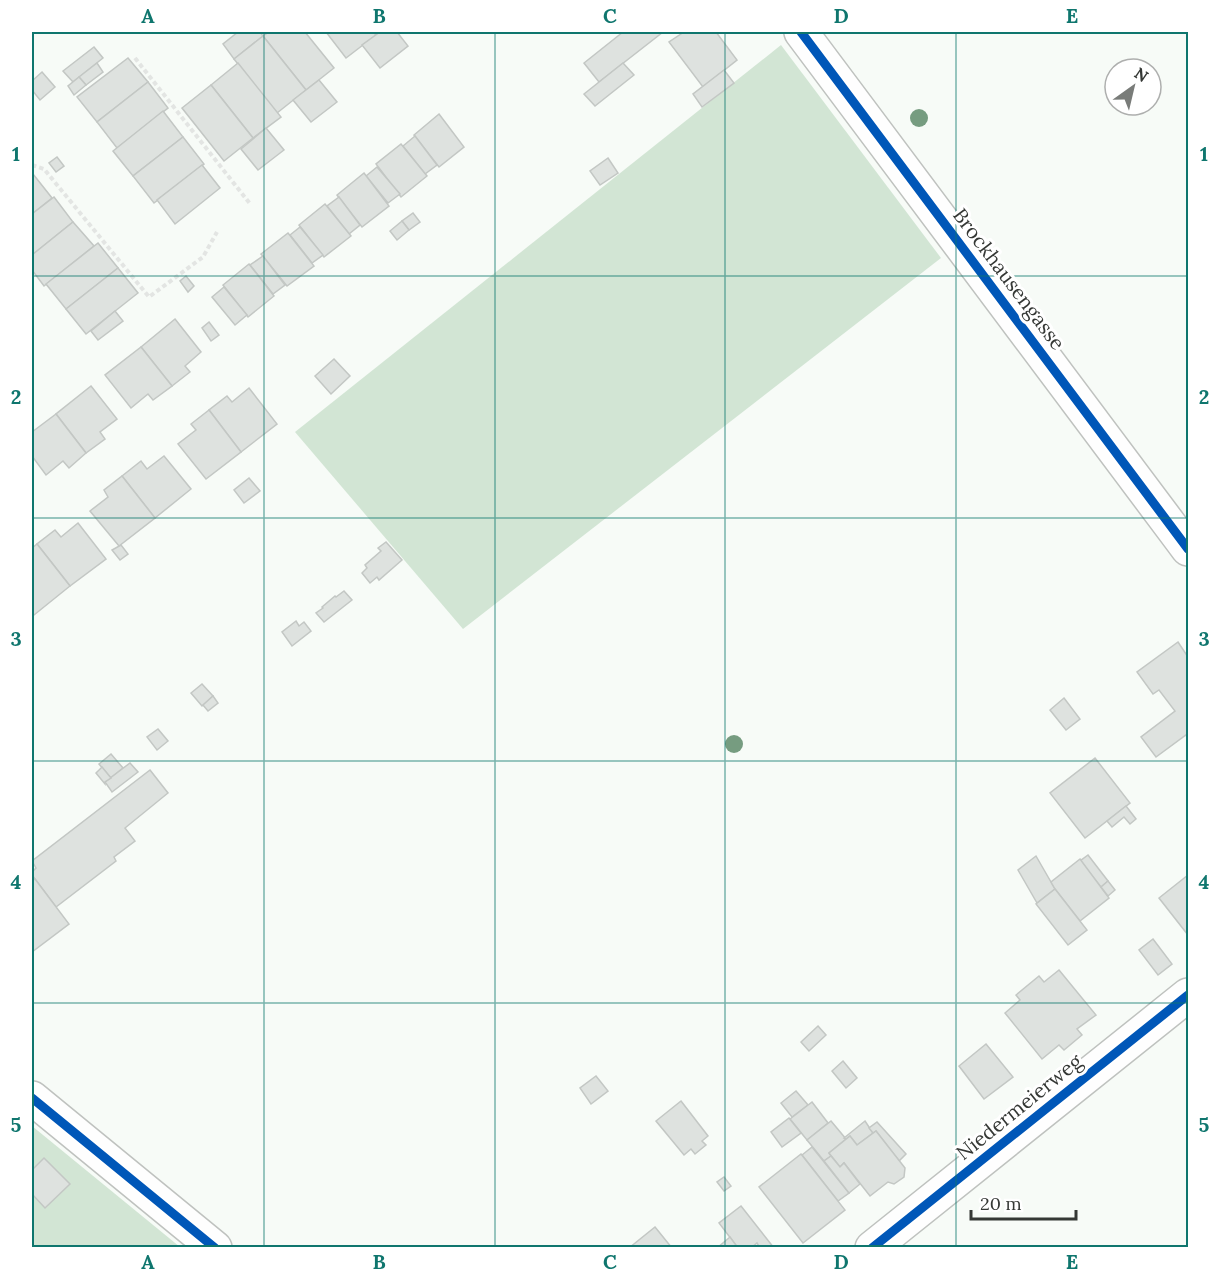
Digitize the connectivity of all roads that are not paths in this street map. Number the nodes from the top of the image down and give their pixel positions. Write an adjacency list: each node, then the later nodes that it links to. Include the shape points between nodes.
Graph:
1 (801, 32): 2 (street, Brockhausengasse)
2 (1188, 549)
3 (1188, 995): 6 (street, Niedermeierweg)
4 (32, 1098): 5 (street)
5 (215, 1248)
6 (872, 1248)

